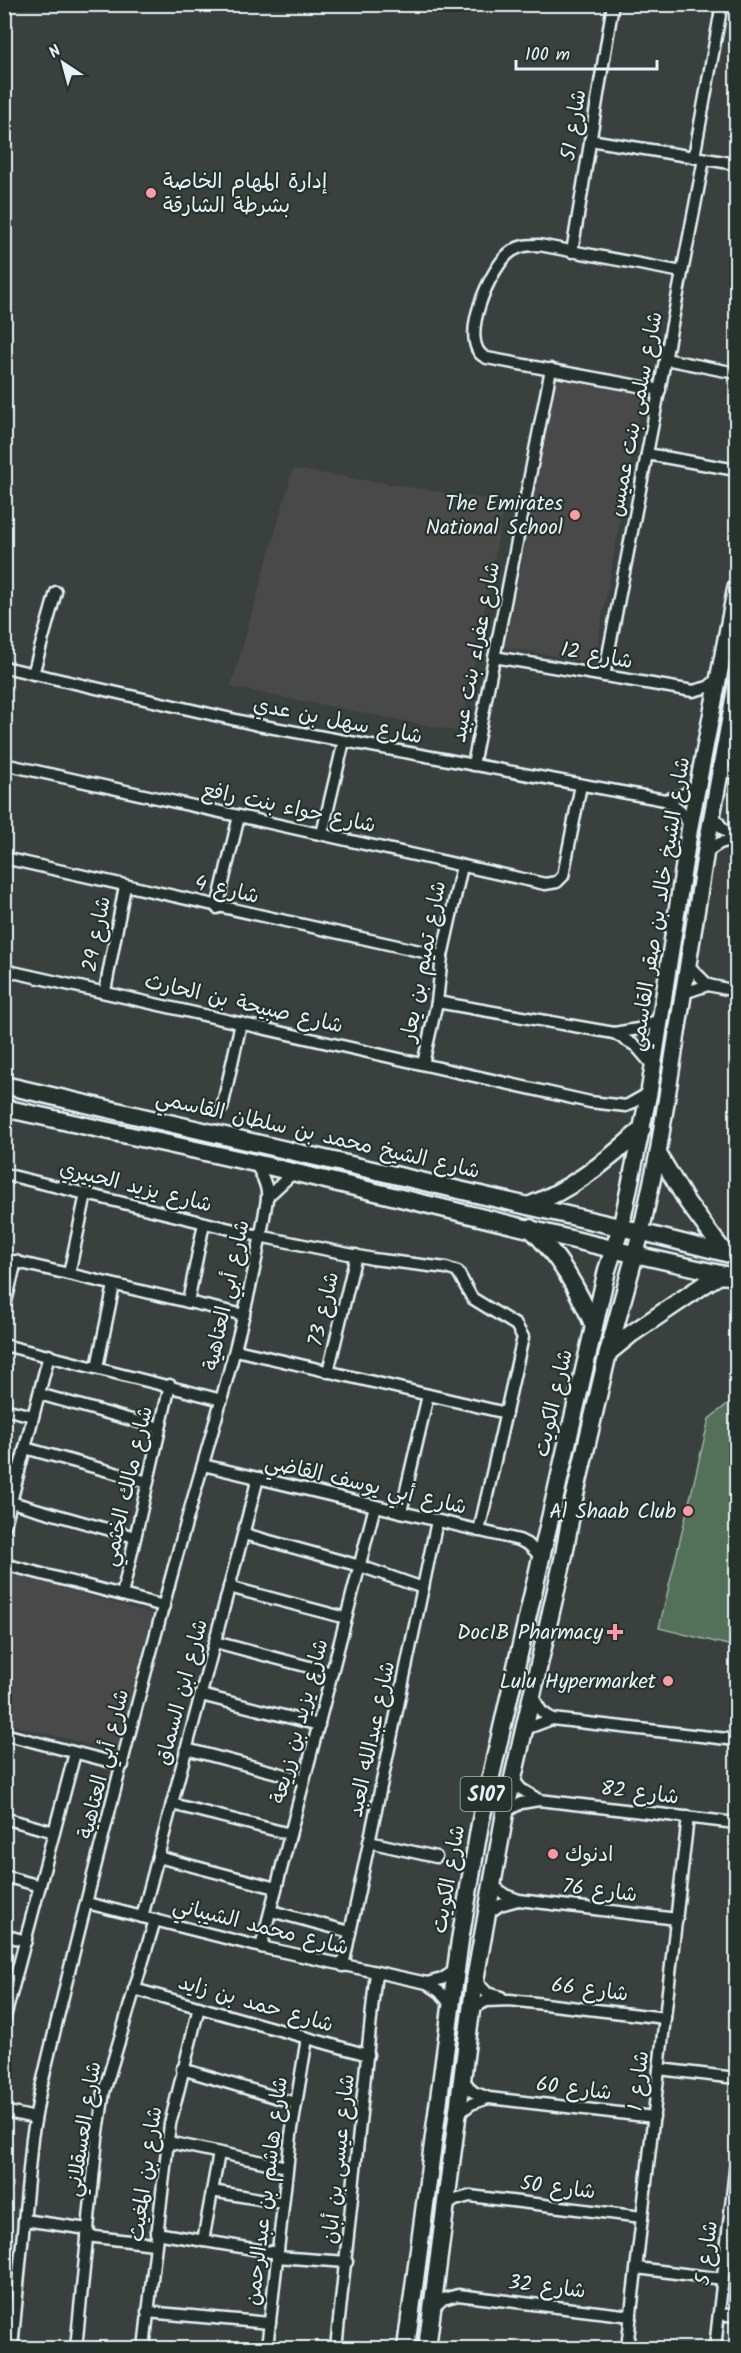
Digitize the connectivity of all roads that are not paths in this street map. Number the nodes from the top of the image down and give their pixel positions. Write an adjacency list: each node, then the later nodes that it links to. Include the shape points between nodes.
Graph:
1 (613, 4): 3 (street, شارع 51)
2 (722, 4): 4 (street, شارع سلمى بنت عميس)
3 (590, 140): 4 (street); 6 (street, شارع 51)
4 (699, 158): 5 (street); 7 (street, شارع سلمى بنت عميس)
5 (736, 164)
6 (572, 252): 7 (street); 9 (street, via 529,245 510,252 488,284 478,311 476,351 487,357)
7 (682, 272): 8 (street, شارع سلمى بنت عميس)
8 (665, 359): 10 (street); 11 (street, شارع سلمى بنت عميس)
9 (551, 369): 11 (street); 17 (street, شارع عفراء بنت عبيد)
10 (736, 372)
11 (660, 390): 12 (street, شارع سلمى بنت عميس)
12 (647, 454): 13 (street); 21 (street, شارع سلمى بنت عميس)
13 (736, 470)
14 (736, 587): 16 (main road, شارع الشيخ خالد بن صقر القاسمي)
15 (56, 592): 20 (street)
16 (730, 626): 18 (main road, via 730,656); 22 (main road, شارع الشيخ خالد بن صقر القاسمي)
17 (494, 657): 21 (street, شارع 12); 28 (street, شارع عفراء بنت عبيد)
18 (736, 660)
19 (4, 668): 20 (street, شارع سهل بن عدي)
20 (33, 674): 26 (street, شارع سهل بن عدي)
21 (604, 676): 24 (street, شارع 12)
22 (720, 677): 24 (street, via 708,687); 25 (main road, شارع الشيخ خالد بن صقر القاسمي)
23 (736, 686): 29 (main road, شارع الشيخ خالد بن صقر القاسمي)
24 (693, 691): 25 (street)
25 (713, 712): 31 (main road, شارع الشيخ خالد بن صقر القاسمي)
26 (344, 741): 28 (street, شارع سهل بن عدي); 37 (street)
27 (4, 764): 35 (street, شارع حواء بنت رافع)
28 (473, 765): 32 (street, شارع سهل بن عدي)
29 (720, 770): 30 (street); 34 (main road, شارع الشيخ خالد بن صقر القاسمي)
30 (736, 774)
31 (698, 784): 33 (street, via 683,795); 36 (main road, شارع الشيخ خالد بن صقر القاسمي)
32 (581, 785): 33 (street, شارع سهل بن عدي); 41 (street, شارع حواء بنت رافع, via 563,876 557,882 545,884)
33 (666, 800): 36 (street)
34 (712, 813): 38 (street); 39 (main road, شارع الشيخ خالد بن صقر القاسمي)
35 (239, 816): 37 (street, شارع حواء بنت رافع); 43 (street)
36 (690, 826): 52 (main road, شارع الشيخ خالد بن صقر القاسمي)
37 (322, 834): 41 (street, شارع حواء بنت رافع)
38 (736, 839): 39 (street)
39 (706, 852): 45 (main road, شارع الشيخ خالد بن صقر القاسمي)
40 (4, 858): 42 (street, شارع 4)
41 (462, 866): 44 (street, شارع تميم بن يعار)
42 (125, 886): 43 (street, شارع 4); 48 (street, شارع 29)
43 (217, 908): 44 (street, شارع 4)
44 (442, 956): 51 (street, شارع تميم بن يعار)
45 (688, 965): 47 (street); 50 (main road, شارع الشيخ خالد بن صقر القاسمي)
46 (4, 970): 48 (street, شارع صبيحة بن الحارث)
47 (708, 985): 49 (street); 50 (street)
48 (105, 991): 53 (street, شارع صبيحة بن الحارث)
49 (736, 991)
50 (684, 993): 62 (main road, شارع الشيخ خالد بن صقر القاسمي)
51 (437, 1002): 54 (street); 55 (street, شارع تميم بن يعار)
52 (660, 1019): 54 (street, via 638,1029); 56 (main road, شارع الشيخ خالد بن صقر القاسمي)
53 (242, 1023): 55 (street, شارع صبيحة بن الحارث); 60 (street)
54 (614, 1033): 56 (street, via 636,1046)
55 (423, 1064): 58 (street, شارع صبيحة بن الحارث, via 532,1091 616,1106 632,1104)
56 (653, 1066): 58 (main road, شارع الشيخ خالد بن صقر القاسمي)
57 (4, 1085): 68 (main road, شارع الشيخ محمد بن سلطان القاسمي)
58 (649, 1093): 61 (main road, شارع الشيخ خالد بن صقر القاسمي)
59 (4, 1108): 63 (main road, شارع الشيخ محمد بن سلطان القاسمي)
60 (222, 1108)
61 (642, 1129): 68 (main road, via 568,1187); 71 (main road, شارع الشيخ خالد بن صقر القاسمي)
62 (658, 1153): 72 (main road, شارع الشيخ خالد بن صقر القاسمي); 77 (main road, via 687,1202)
63 (255, 1163): 64 (main road, شارع الشيخ محمد بن سلطان القاسمي); 67 (street, شارع أبي العتاهية)
64 (294, 1172): 67 (street, شارع أبي العتاهية); 70 (main road, شارع الشيخ محمد بن سلطان القاسمي)
65 (4, 1174): 66 (street, شارع يزيد الحبيري)
66 (86, 1194): 69 (street, شارع يزيد الحبيري); 80 (street)
67 (267, 1197): 73 (street, شارع أبي العتاهية)
68 (528, 1206): 71 (main road, شارع الشيخ محمد بن سلطان القاسمي)
69 (204, 1222): 73 (street, شارع يزيد الحبيري); 83 (street)
70 (530, 1227): 74 (main road, شارع الشيخ محمد بن سلطان القاسمي); 86 (main road, via 567,1275)
71 (621, 1227): 72 (main road, شارع الشيخ محمد بن سلطان القاسمي); 74 (main road, شارع الكويت)
72 (641, 1232): 76 (main road, شارع الكويت); 77 (main road)
73 (259, 1236): 75 (street, شارع يزيد الحبيري); 85 (street, شارع أبي العتاهية)
74 (614, 1248): 76 (main road, شارع الشيخ محمد بن سلطان القاسمي); 86 (main road, شارع الكويت / S107)
75 (356, 1255): 92 (street, شارع 73); 98 (street, شارع يزيد الحبيري, via 452,1269 462,1276 477,1302 520,1328 523,1342)
76 (637, 1255): 81 (main road); 89 (main road, شارع الكويت / S107)
77 (731, 1255)
78 (4, 1258): 79 (street)
79 (16, 1261): 80 (street); 84 (street)
80 (69, 1274): 82 (street)
81 (733, 1276): 89 (main road, via 720,1275 708,1282)
82 (114, 1285): 83 (street); 91 (street)
83 (188, 1302): 85 (street)
84 (4, 1310)
85 (244, 1315): 88 (street, شارع أبي العتاهية)
86 (594, 1326): 112 (main road, شارع الكويت / S107)
87 (4, 1345): 90 (street)
88 (236, 1350): 92 (street); 96 (street, شارع أبي العتاهية)
89 (608, 1353): 127 (main road, شارع الكويت / S107)
90 (49, 1355): 91 (street); 94 (street)
91 (97, 1367): 93 (street)
92 (328, 1372): 95 (street)
93 (170, 1385): 96 (street); 100 (street, شارع مالك الخثمي)
94 (39, 1394): 99 (street); 100 (street)
95 (428, 1395): 98 (street); 109 (street)
96 (222, 1400): 102 (street, شارع أبي العتاهية)
97 (4, 1409): 99 (street)
98 (506, 1413): 113 (street, شارع يزيد الحبيري)
99 (33, 1416): 101 (street)
100 (160, 1428): 106 (street, شارع مالك الخثمي)
101 (25, 1448): 104 (street); 106 (street)
102 (203, 1465): 105 (street, شارع أبي يوسف القاضي); 123 (street, شارع أبي العتاهية)
103 (4, 1468): 104 (street)
104 (19, 1472): 107 (street)
105 (258, 1478): 108 (street, شارع أبي يوسف القاضي); 114 (street, شارع ابن السماق)
106 (148, 1482): 115 (street, شارع مالك الخثمي)
107 (11, 1502): 111 (street); 115 (street)
108 (375, 1506): 109 (street, شارع أبي يوسف القاضي); 119 (street, شارع يزيد بن زريعة)
109 (401, 1512): 110 (street, شارع أبي يوسف القاضي)
110 (437, 1521): 113 (street, شارع أبي يوسف القاضي); 121 (street, شارع عبدالله العبد)
111 (5, 1526)
112 (547, 1529): 116 (street); 117 (main road, شارع الكويت / S107)
113 (478, 1531): 116 (street, شارع أبي يوسف القاضي)
114 (243, 1534): 119 (street); 120 (street, شارع ابن السماق)
115 (135, 1537): 122 (street, شارع مالك الخثمي)
116 (519, 1540): 117 (street, شارع أبي يوسف القاضي)
117 (540, 1557): 163 (main road, شارع الكويت / S107, via 488,1786)
118 (4, 1564): 122 (street)
119 (360, 1566): 121 (street); 124 (street, شارع يزيد بن زريعة)
120 (229, 1587): 124 (street); 125 (street, شارع ابن السماق)
121 (423, 1588): 147 (street, شارع عبدالله العبد)
122 (122, 1595): 123 (street)
123 (164, 1606): 136 (street, شارع أبي العتاهية)
124 (346, 1618): 126 (street, شارع يزيد بن زريعة)
125 (215, 1642): 126 (street); 128 (street, شارع ابن السماق)
126 (332, 1673): 130 (street, شارع يزيد بن زريعة)
127 (531, 1692): 129 (street, via 541,1711); 132 (main road, شارع الكويت / S107)
128 (201, 1695): 130 (street); 134 (street, شارع ابن السماق)
129 (552, 1719): 132 (street, via 528,1728); 133 (street)
130 (318, 1725): 138 (street, شارع يزيد بن زريعة)
131 (4, 1734): 135 (street)
132 (525, 1735): 137 (main road, شارع الكويت / S107)
133 (736, 1740)
134 (186, 1749): 138 (street); 140 (street, شارع ابن السماق)
135 (75, 1753): 136 (street); 145 (street)
136 (123, 1765): 155 (street, شارع أبي العتاهية)
137 (512, 1778): 139 (street); 141 (main road, شارع الكويت / S107)
138 (304, 1780): 146 (street, شارع يزيد بن زريعة)
139 (539, 1800): 141 (street, شارع 82, via 521,1803); 142 (street, شارع 82)
140 (172, 1804): 146 (street); 148 (street, شارع ابن السماق)
141 (505, 1812): 151 (main road, شارع الكويت / S107)
142 (688, 1817): 144 (street, شارع 82); 159 (street, شارع 1)
143 (4, 1818): 145 (street)
144 (736, 1823)
145 (54, 1832): 152 (street)
146 (290, 1834): 153 (street, شارع يزيد بن زريعة)
147 (369, 1842): 149 (street); 161 (street, شارع عبدالله العبد)
148 (158, 1857): 153 (street); 158 (street, شارع ابن السماق)
149 (436, 1857)
150 (4, 1876): 152 (street)
151 (492, 1884): 154 (street, شارع 76); 157 (main road, شارع الكويت / S107)
152 (40, 1886): 164 (street)
153 (276, 1888): 156 (street, شارع يزيد بن زريعة)
154 (519, 1900): 157 (street, شارع 76, via 500,1905); 159 (street, شارع 76)
155 (87, 1903): 158 (street, شارع محمد الشيباني); 190 (street, شارع أبي العتاهية)
156 (271, 1911): 161 (street); 165 (street, شارع يزيد بن زريعة)
157 (487, 1914): 169 (main road, شارع الكويت / S107)
158 (142, 1917): 160 (street, شارع محمد الشيباني)
159 (677, 1919): 177 (street, شارع 1)
160 (155, 1920): 165 (street, شارع محمد الشيباني); 171 (street, شارع العسقلاني)
161 (350, 1932): 166 (street, شارع عبدالله العبد)
162 (4, 1935): 164 (street)
163 (460, 1940): 167 (main road, شارع الكويت / S107); 169 (main road, via 471,1940)
164 (26, 1941): 172 (street)
165 (261, 1947): 166 (street, شارع محمد الشيباني)
166 (343, 1966): 168 (street, شارع محمد الشيباني)
167 (456, 1970): 170 (street); 174 (main road, شارع الكويت / S107)
168 (376, 1972): 170 (street, شارع محمد الشيباني); 180 (street, شارع عيسى بن أبان)
169 (475, 1980): 173 (street, شارع 66, via 487,1993); 176 (main road, شارع الكويت / S107)
170 (427, 1983): 174 (street, شارع محمد الشيباني)
171 (134, 1989): 175 (street, شارع حمد بن زايد); 203 (street, شارع العسقلاني, via 104,2092)
172 (8, 1995): 178 (street)
173 (510, 2000): 176 (street, شارع 66, via 486,2001); 177 (street, شارع 66)
174 (451, 2005): 193 (main road, شارع الكويت / S107)
175 (199, 2007): 179 (street, شارع حمد بن زايد); 181 (street, شارع بن المغيث)
176 (471, 2009): 183 (main road, شارع الكويت / S107)
177 (665, 2018): 182 (street, شارع 1)
178 (4, 2021)
179 (308, 2038): 180 (street, شارع حمد بن زايد); 186 (street, شارع هاشم بن عبدالرحمن)
180 (368, 2055): 209 (street, شارع عيسى بن أبان)
181 (182, 2069): 186 (street); 191 (street, شارع بن المغيث)
182 (659, 2069): 184 (street); 189 (street, شارع 1)
183 (462, 2077): 185 (street, شارع 60, via 473,2092); 188 (main road, شارع الكويت / S107)
184 (736, 2078)
185 (489, 2098): 188 (street, via 474,2102); 189 (street, شارع 60)
186 (295, 2103): 195 (street, شارع هاشم بن عبدالرحمن)
187 (4, 2111): 190 (street)
188 (456, 2115): 196 (main road, شارع الكويت / S107)
189 (654, 2117): 201 (street, شارع 1)
190 (35, 2118): 202 (street, شارع أبي العتاهية)
191 (168, 2142): 192 (street); 204 (street, شارع بن المغيث, via 164,2195)
192 (219, 2153): 195 (street); 197 (street)
193 (431, 2156): 207 (main road, via 435,2187 429,2242); 227 (main road, شارع الكويت / S107)
194 (736, 2163): 206 (street, شارع 5)
195 (286, 2167): 199 (street, شارع هاشم بن عبدالرحمن)
196 (450, 2176): 198 (street); 200 (main road, شارع الكويت / S107)
197 (212, 2191): 199 (street); 205 (street)
198 (470, 2196): 200 (street, شارع 50); 201 (street, شارع 50)
199 (283, 2203): 208 (street, شارع هاشم بن عبدالرحمن)
200 (446, 2206): 207 (main road, شارع الكويت / S107)
201 (642, 2217): 210 (street, شارع 1)
202 (24, 2220): 203 (street); 214 (street, شارع أبي العتاهية)
203 (88, 2232): 204 (street); 223 (street, شارع العسقلاني)
204 (155, 2239): 205 (street); 217 (street, شارع بن المغيث)
205 (203, 2241): 208 (street)
206 (732, 2246): 212 (street, شارع 5)
207 (441, 2248): 211 (main road, شارع الكويت / S107)
208 (277, 2255): 209 (street); 221 (street, شارع هاشم بن عبدالرحمن)
209 (347, 2262): 226 (street, شارع عيسى بن أبان)
210 (637, 2268): 212 (street); 219 (street, شارع 1)
211 (437, 2276): 215 (street, via 445,2288); 216 (main road, شارع الكويت / S107)
212 (723, 2279): 218 (street, شارع 5)
213 (4, 2292): 214 (street)
214 (17, 2293): 222 (street, شارع أبي العتاهية)
215 (458, 2295): 216 (street, via 443,2299); 219 (street, شارع 32)
216 (432, 2308): 228 (main road, شارع الكويت / S107)
217 (147, 2312): 221 (street); 224 (street, شارع بن المغيث)
218 (719, 2314): 220 (street); 230 (street, شارع 5)
219 (631, 2316): 229 (street, شارع 1)
220 (736, 2316)
221 (270, 2323): 225 (street, شارع هاشم بن عبدالرحمن)
222 (12, 2349)
223 (76, 2349)
224 (144, 2349)
225 (267, 2349)
226 (336, 2349)
227 (406, 2349)
228 (427, 2349)
229 (627, 2349)
230 (715, 2349)

